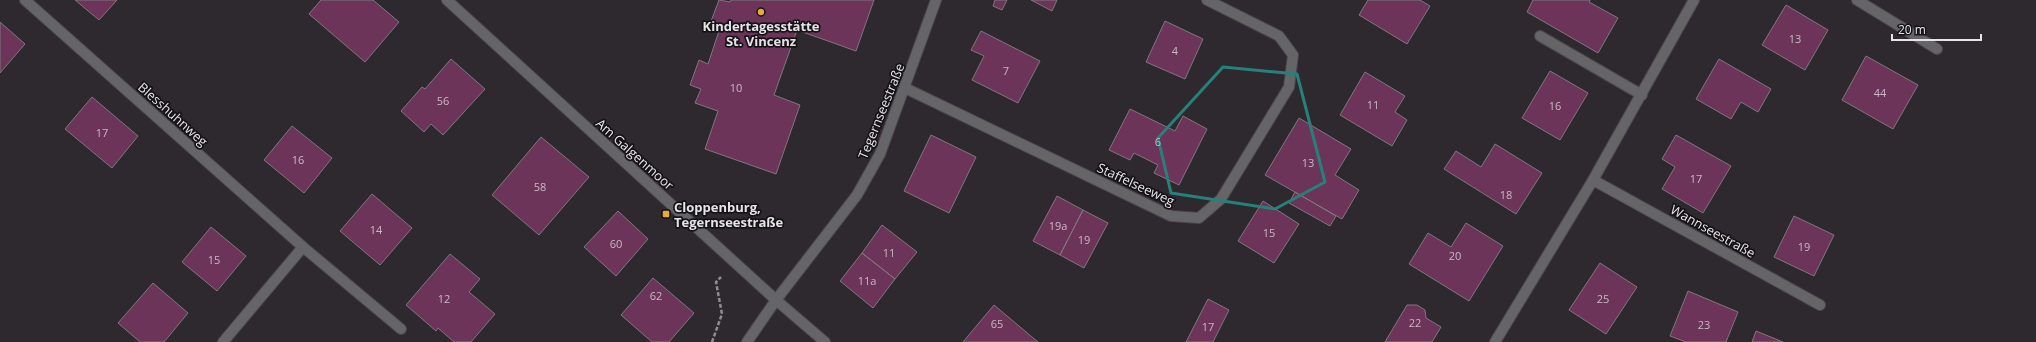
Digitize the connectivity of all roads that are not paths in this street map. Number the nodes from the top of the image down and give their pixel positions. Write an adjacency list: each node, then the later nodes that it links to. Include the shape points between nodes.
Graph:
1 (25, 0): 12 (street, Blesshuhnweg)
2 (447, 0): 13 (street, Am Galgenmoor)
3 (936, 0): 9 (street, Tegernseestraße)
4 (1207, 0): 9 (street, Staffelseeweg, via 1279,36 1293,55 1289,87 1221,199 1199,218 1171,216)
5 (1694, 0): 10 (street)
6 (1857, 0): 8 (street)
7 (1540, 36): 10 (street)
8 (1937, 49)
9 (905, 88): 13 (street, Tegernseestraße, via 880,154 857,195)
10 (1642, 95): 11 (street)
11 (1593, 180): 14 (street, Wannseestraße); 19 (street)
12 (303, 247): 15 (street, Blesshuhnweg); 16 (street)
13 (776, 300): 17 (street, Tegernseestraße); 18 (street, Am Galgenmoor)
14 (1820, 306)
15 (400, 329)
16 (223, 342)
17 (747, 342)
18 (825, 342)
19 (1495, 342)

